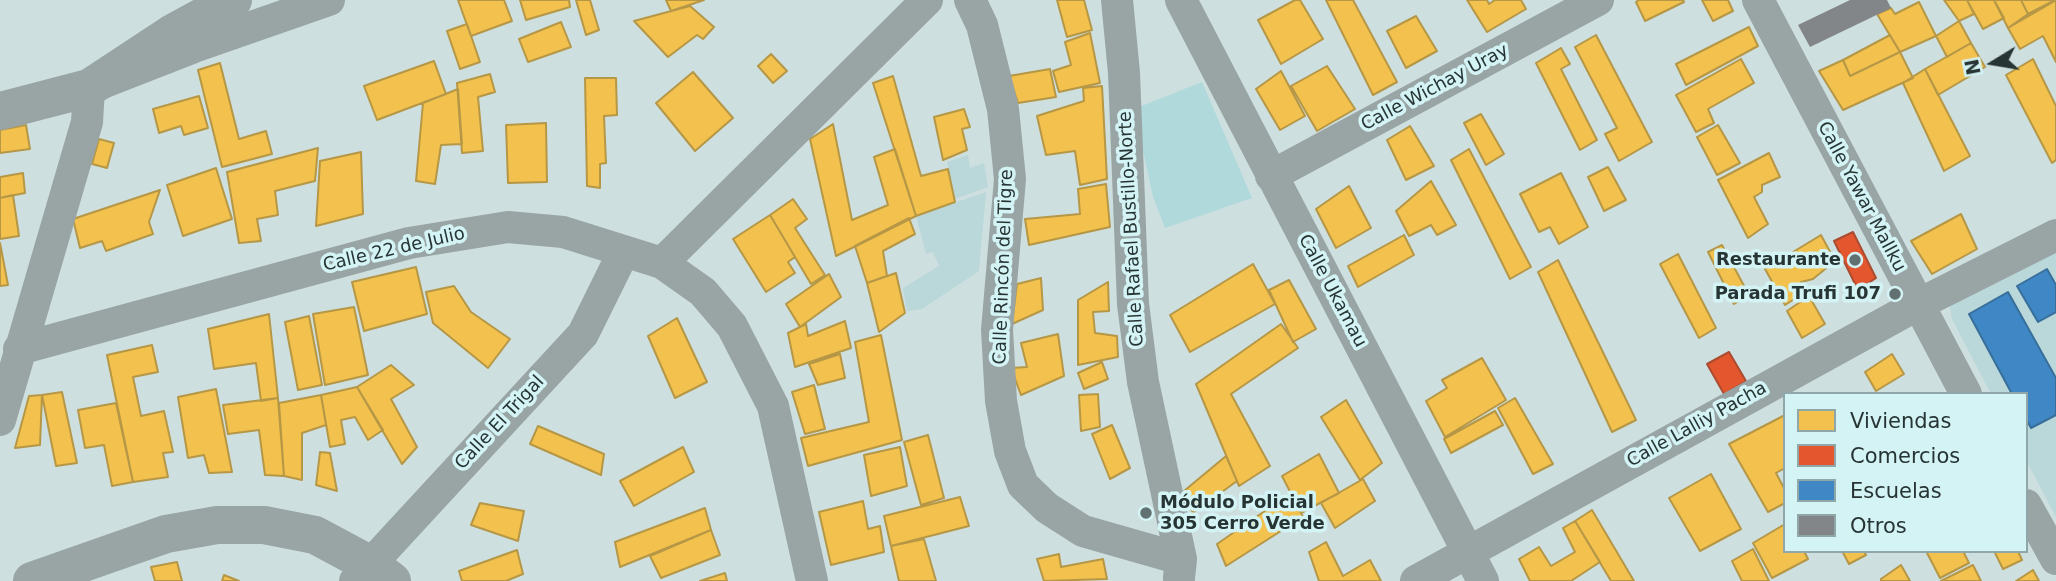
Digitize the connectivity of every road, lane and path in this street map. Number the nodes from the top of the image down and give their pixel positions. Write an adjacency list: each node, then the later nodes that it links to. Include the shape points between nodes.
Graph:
1 (233, 0): 9 (street)
2 (329, 0): 9 (street)
3 (927, 0): 14 (street)
4 (970, 0): 22 (street, Calle Rincón del Tigre, via 982,25 1003,109 1010,179 998,330 1001,401 1010,451 1023,485 1048,508 1083,531)
5 (1117, 0): 22 (street, Calle Rafael Bustillo-Norte, via 1133,304 1143,382)
6 (1181, 0): 11 (street, Calle Ukamau)
7 (1598, 0): 11 (street, Calle Wichay Uray)
8 (1758, 0): 15 (street, Calle Yawar Mallku)
9 (89, 88): 10 (street); 16 (street, via 87,122)
10 (0, 111)
11 (1271, 176): 20 (street, Calle Ukamau)
12 (2056, 235): 15 (street, Calle Lalliy Pacha)
13 (624, 251): 14 (street, Calle 22 de Julio); 16 (street, Calle 22 de Julio, via 563,232 508,227 455,234); 23 (street, Calle El Trigal, via 583,334 414,514)
14 (662, 263): 25 (street, Calle 22 de Julio, via 703,292 732,326 755,366 773,407)
15 (1917, 305): 17 (street, Calle Yawar Mallku); 20 (street, Calle Lalliy Pacha)
16 (19, 349): 18 (street)
17 (1965, 392)
18 (2, 403)
19 (2028, 509): 21 (street)
20 (1468, 550): 26 (street, Calle Lalliy Pacha); 27 (street, Calle Ukamau)
21 (2056, 559)
22 (1180, 570)
23 (373, 576): 24 (street, via 315,535 264,525 217,525 166,534)
24 (32, 581)
25 (812, 581)
26 (1416, 581)
27 (1483, 581)

